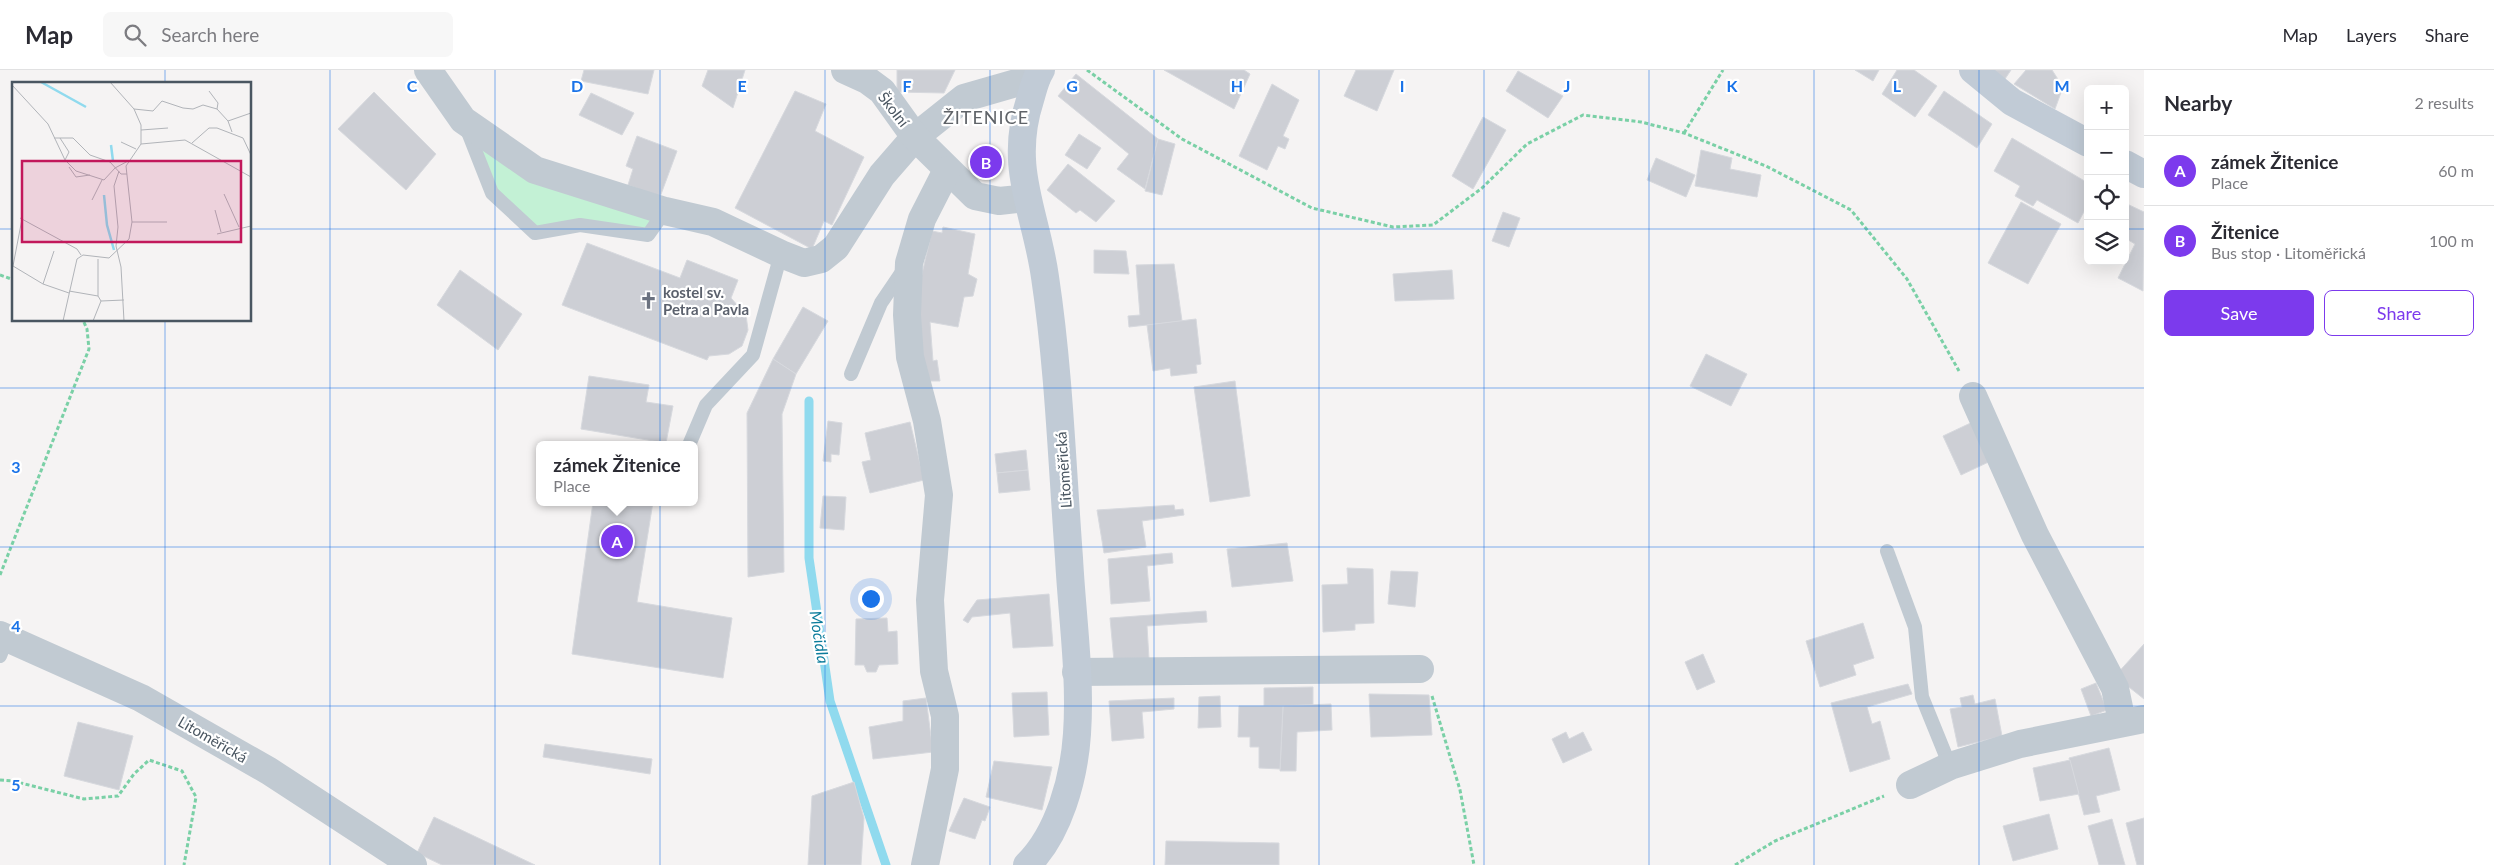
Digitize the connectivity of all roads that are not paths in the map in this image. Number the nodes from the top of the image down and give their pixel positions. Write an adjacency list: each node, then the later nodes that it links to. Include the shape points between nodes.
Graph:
1 (428, 70): 5 (street)
2 (845, 70): 6 (street, Školní, via 882,91)
3 (1973, 70): 7 (street, via 2012,102)
4 (1039, 74): 6 (street, via 964,98); 11 (street, Litoměřická, via 1023,122 1020,159)
5 (463, 120): 12 (street, via 535,170); 12 (lane, via 492,193 535,233 580,225 648,235)
6 (915, 137): 9 (street, Školní); 13 (street, via 882,175 836,248 820,259 804,262)
7 (2084, 142)
8 (2129, 166): 10 (street)
9 (947, 170): 11 (street, Školní, via 975,196 999,201); 14 (street, via 922,220)
10 (2144, 174)
11 (1027, 198): 21 (street, Litoměřická, via 1045,273 1055,350)
12 (665, 211): 13 (street, via 713,222)
13 (781, 254): 17 (lane, via 753,355 706,405)
14 (909, 262): 15 (lane, via 881,303); 26 (street, via 907,315 910,357 927,421 939,495 930,600 934,670 945,716 944,769)
15 (851, 374)
16 (1973, 396): 22 (street, via 2035,535)
17 (691, 441)
18 (1887, 551): 23 (lane, via 1915,627 1922,696)
19 (2, 643): 25 (street, Litoměřická, via 141,698 269,771)
20 (1420, 669): 21 (street)
21 (1076, 672): 27 (street, Litoměřická, via 1077,734 1062,808 1052,832)
22 (2133, 720): 23 (street, via 2020,744)
23 (1950, 766): 24 (street)
24 (1910, 785)
25 (413, 865)
26 (925, 865)
27 (1027, 865)

